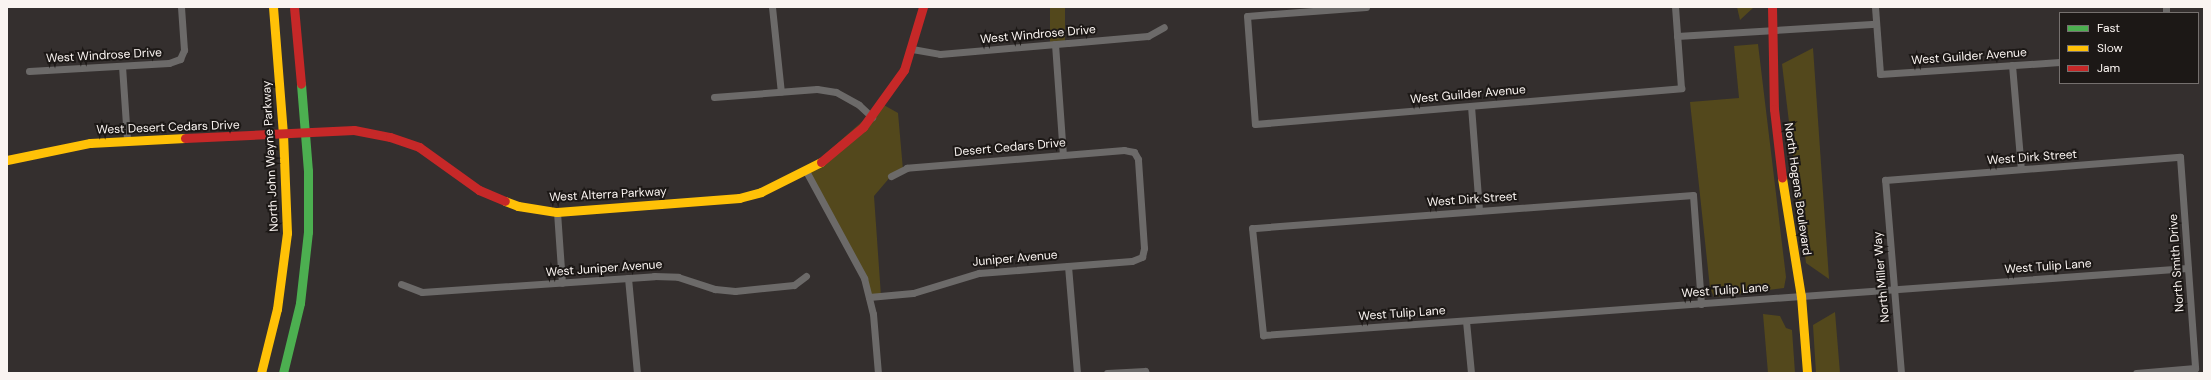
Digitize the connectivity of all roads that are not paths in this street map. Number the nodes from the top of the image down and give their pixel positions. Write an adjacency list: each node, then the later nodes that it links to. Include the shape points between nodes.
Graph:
1 (180, 7): 18 (street, West Windrose Drive, via 184,50 180,59 169,63)
2 (273, 7): 25 (main road, North John Wayne Parkway)
3 (294, 7): 24 (main road)
4 (772, 7): 20 (street)
5 (923, 7): 15 (main road, West Alterra Parkway)
6 (1366, 7): 22 (street, West Guilder Avenue, via 1247,16 1256,124)
7 (1675, 7): 13 (street)
8 (1772, 7): 12 (main road, North Hogens Boulevard)
9 (1875, 7): 10 (street)
10 (1876, 24): 12 (street); 17 (street, West Guilder Avenue, via 1880,74)
11 (1164, 27): 14 (street, West Windrose Drive, via 1148,36)
12 (1772, 30): 13 (street); 44 (main road, North Hogens Boulevard, via 1775,117)
13 (1677, 36): 22 (street, West Guilder Avenue, via 1681,88)
14 (1055, 44): 15 (street, West Windrose Drive, via 940,54); 27 (street)
15 (912, 49): 23 (main road, West Alterra Parkway, via 904,70)
16 (2059, 62): 17 (street, West Guilder Avenue)
17 (2012, 65): 30 (street)
18 (122, 66): 19 (street, West Windrose Drive); 26 (street)
19 (30, 71)
20 (781, 92): 21 (street); 23 (street, via 817,89 836,92 859,105)
21 (714, 97)
22 (1470, 106): 34 (street)
23 (872, 117): 31 (main road, West Alterra Parkway, via 829,157)
24 (305, 131): 25 (main road, West Alterra Parkway); 35 (main road, West Alterra Parkway, via 354,130 390,137 419,147 479,190 502,201); 51 (main road, via 309,192 308,248 300,303)
25 (283, 134): 26 (main road, West Desert Cedars Drive); 50 (main road, North John Wayne Parkway, via 288,211 285,258 272,332)
26 (127, 140): 29 (main road, West Desert Cedars Drive, via 68,146)
27 (1063, 155): 32 (street, Desert Cedars Drive, via 907,168); 36 (street, Desert Cedars Drive, via 1124,150 1134,152 1138,159 1144,248)
28 (2180, 157): 30 (street, West Dirk Street); 38 (street, North Smith Drive)
29 (7, 160)
30 (2021, 170): 33 (street, West Dirk Street)
31 (806, 171): 35 (main road, West Alterra Parkway, via 761,192 740,198); 45 (street, via 858,265)
32 (891, 176)
33 (1885, 180): 43 (street, North Miller Way)
34 (1479, 211): 46 (street, West Dirk Street, via 1693,195); 48 (street, West Dirk Street, via 1252,228)
35 (557, 212): 41 (street)
36 (1142, 257): 37 (street, Juniper Avenue, via 1132,261)
37 (1068, 266): 45 (street, Juniper Avenue, via 979,273 913,293); 54 (street)
38 (2188, 268): 43 (street, West Tulip Lane); 59 (street, North Smith Drive, via 2195,368)
39 (806, 276): 40 (street, West Juniper Avenue, via 794,285 736,291 715,289 678,277)
40 (628, 278): 41 (street, West Juniper Avenue); 52 (street)
41 (562, 283): 42 (street, West Juniper Avenue, via 422,292)
42 (401, 284)
43 (1894, 290): 44 (street, West Tulip Lane); 58 (street, North Miller Way)
44 (1801, 296): 46 (street, West Tulip Lane); 57 (main road, North Hogens Boulevard)
45 (870, 297): 53 (street)
46 (1701, 304): 47 (street, West Tulip Lane)
47 (1466, 321): 48 (street, West Tulip Lane); 56 (street)
48 (1263, 335)
49 (1146, 372): 55 (street)
50 (261, 373)
51 (284, 373)
52 (637, 373)
53 (878, 373)
54 (1077, 373)
55 (1107, 373)
56 (1471, 373)
57 (1807, 373)
58 (1901, 373)
59 (2136, 373)

